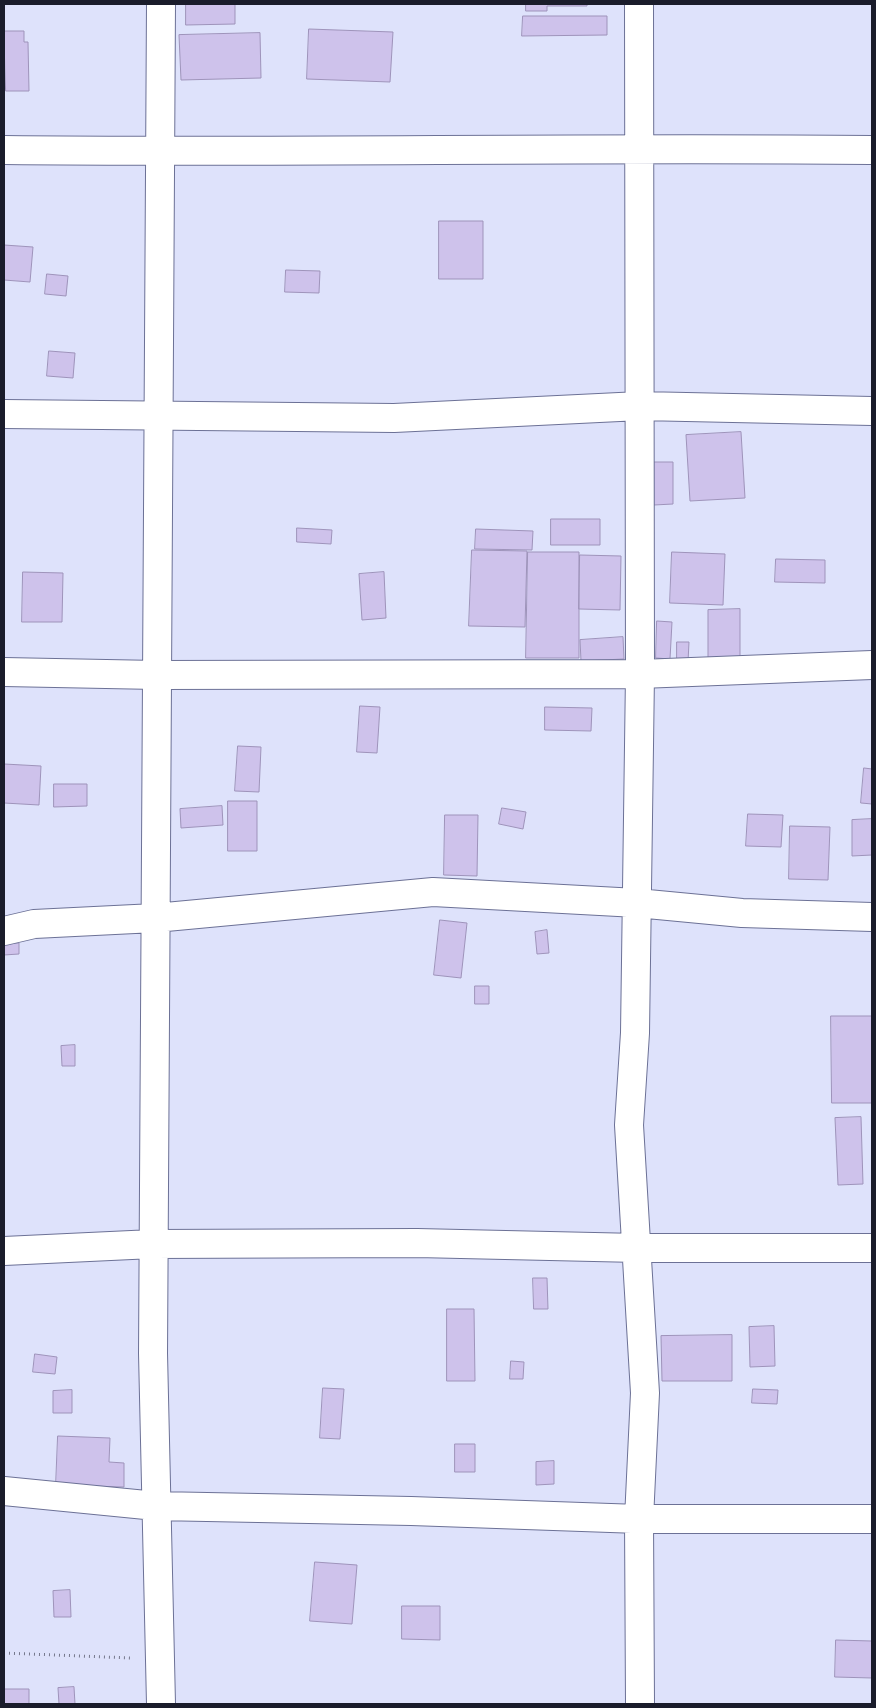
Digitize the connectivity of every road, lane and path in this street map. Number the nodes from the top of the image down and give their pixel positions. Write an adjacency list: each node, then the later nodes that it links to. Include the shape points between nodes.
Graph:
1 (161, 4): 6 (street)
2 (639, 4): 3 (street)
3 (639, 148): 5 (street); 6 (street); 7 (street)
4 (4, 150): 6 (street)
5 (872, 150)
6 (160, 152): 10 (street)
7 (640, 406): 8 (street); 10 (street, via 394,418); 13 (street)
8 (872, 411)
9 (4, 414): 10 (street)
10 (158, 416): 14 (street)
11 (872, 665): 13 (street)
12 (4, 672): 14 (street)
13 (640, 674): 14 (street); 15 (street)
14 (156, 675): 17 (street)
15 (636, 903): 16 (street, via 742,913); 17 (street, via 433,892); 20 (street, via 635,1033 630,1125)
16 (872, 917)
17 (155, 918): 18 (street, via 34,924); 19 (street)
18 (4, 931)
19 (153, 1244): 20 (street, via 417,1243); 22 (street); 24 (street)
20 (638, 1248): 21 (street); 25 (street, via 645,1393)
21 (872, 1248)
22 (4, 1251)
23 (4, 1491): 24 (street)
24 (156, 1506): 25 (street); 28 (street)
25 (639, 1519): 26 (street); 30 (street)
26 (872, 1520)
27 (4, 1654): 28 (path)
28 (159, 1659): 29 (street)
29 (161, 1704)
30 (640, 1704)

